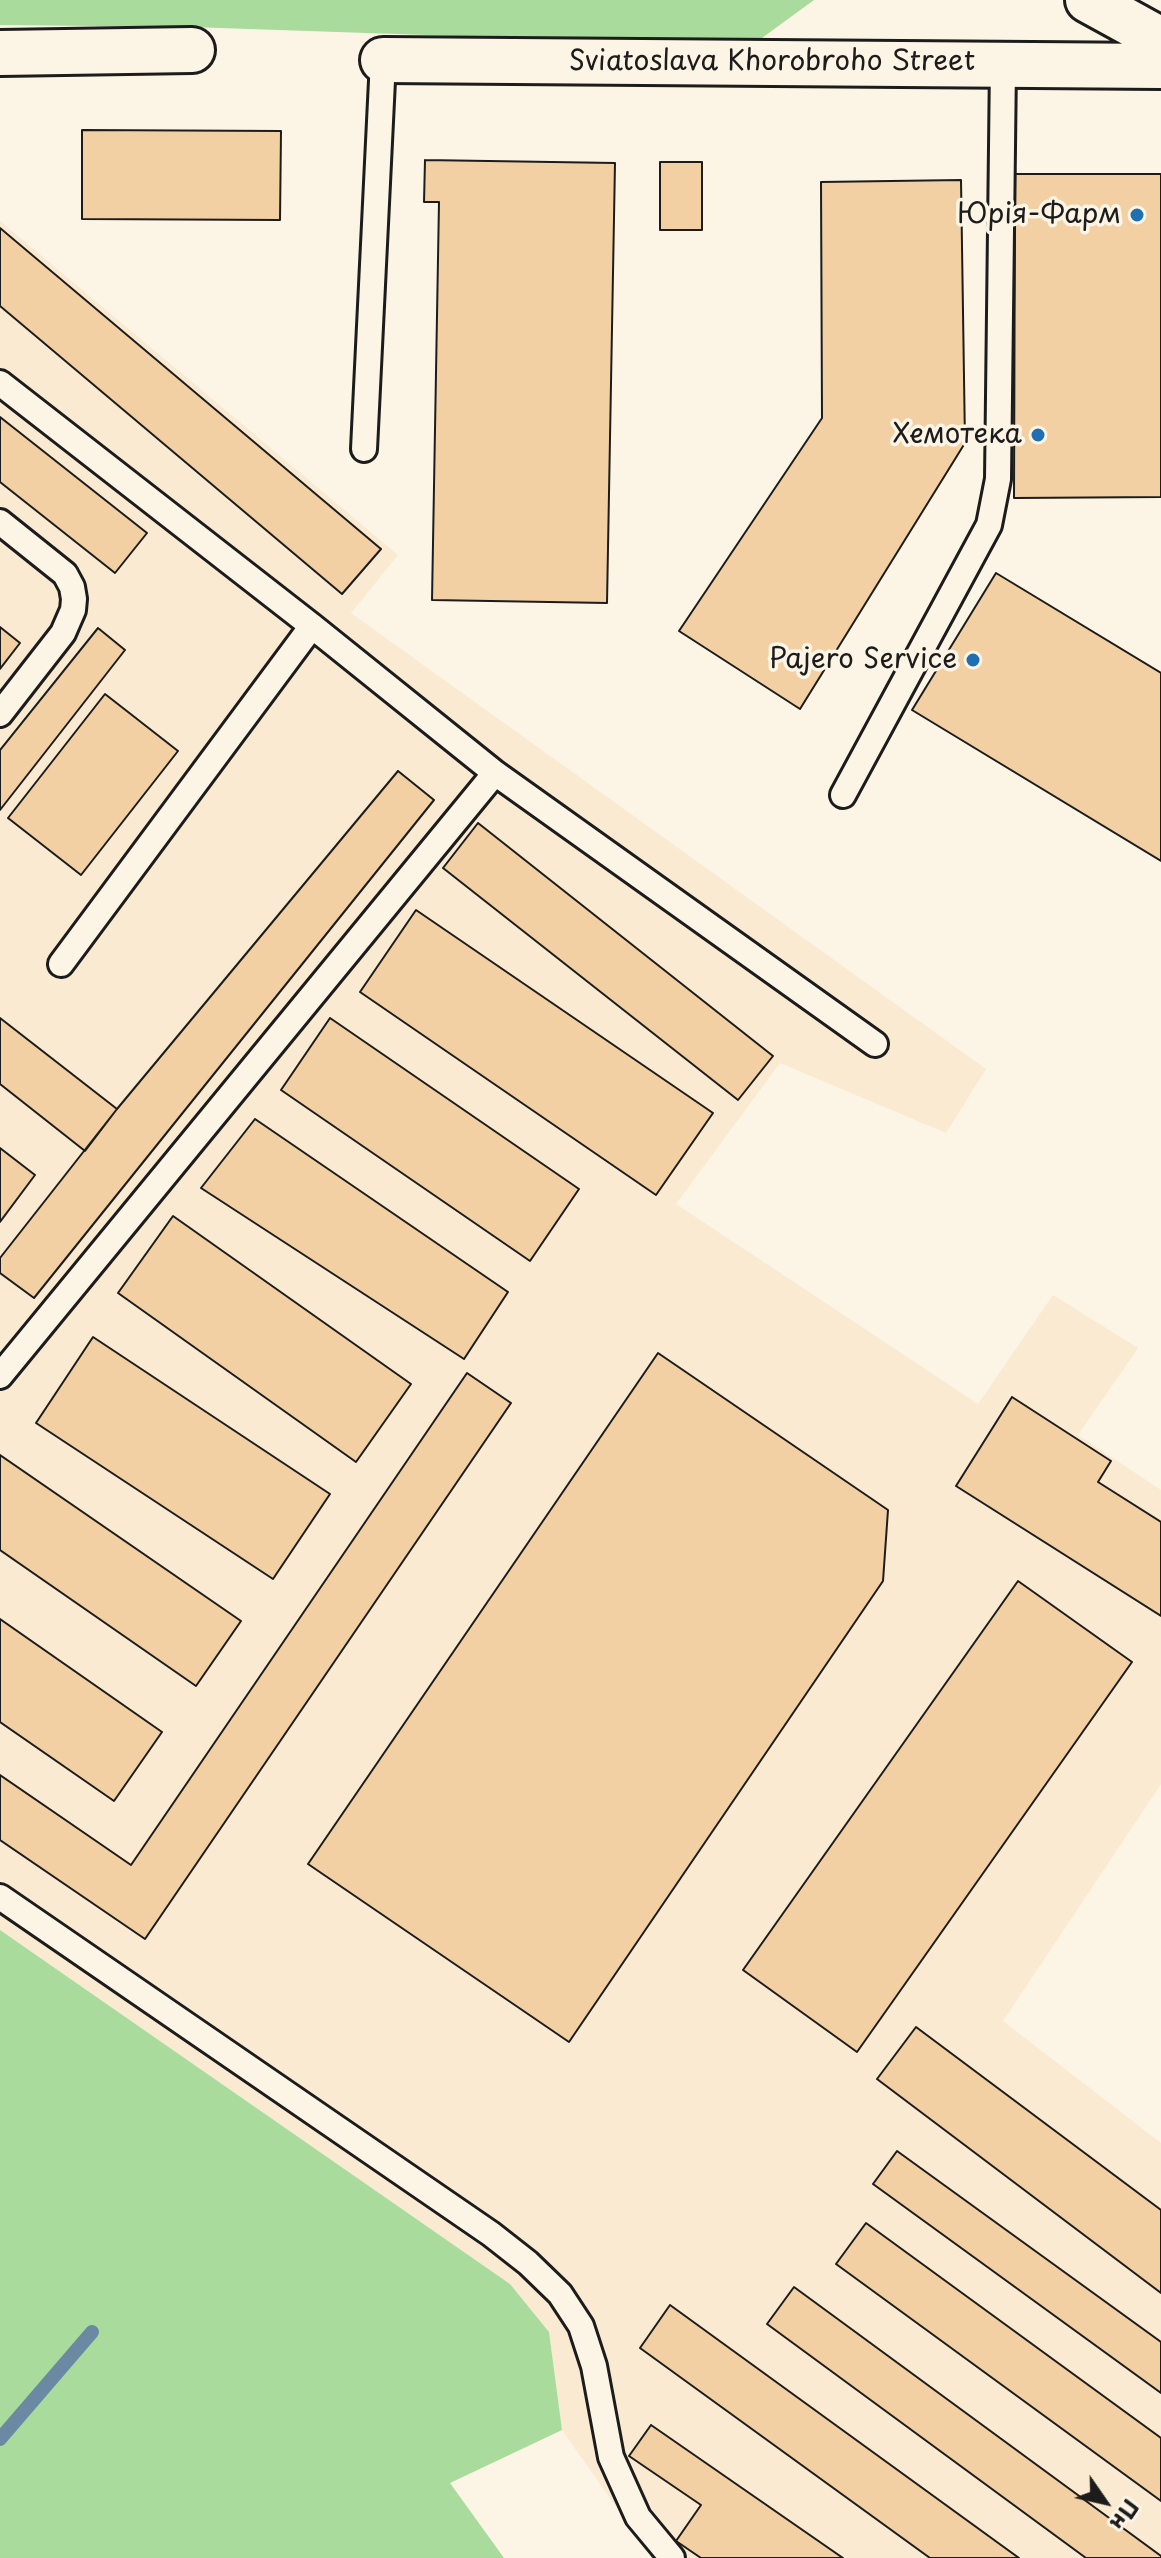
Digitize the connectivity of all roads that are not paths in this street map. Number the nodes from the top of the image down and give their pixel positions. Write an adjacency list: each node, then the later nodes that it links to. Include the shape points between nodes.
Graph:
1 (1088, 0): 4 (street)
2 (1160, 0): 3 (street)
3 (1161, 16)
4 (1161, 40)
5 (192, 50): 6 (street)
6 (0, 53)
7 (383, 60): 8 (street, Sviatoslava Khorobroho Street); 11 (lane)
8 (1003, 64): 9 (street, Sviatoslava Khorobroho Street); 16 (lane, via 998,479 989,525)
9 (1161, 66)
10 (0, 383): 13 (lane)
11 (364, 449)
12 (0, 522): 14 (lane, via 65,574 74,599 63,633)
13 (312, 626): 15 (lane); 17 (lane)
14 (0, 714)
15 (495, 773): 18 (lane); 19 (lane)
16 (843, 795)
17 (61, 964)
18 (875, 1044)
19 (0, 1376)
20 (0, 1897): 21 (lane, via 491,2234 560,2294 581,2326 594,2366 611,2457 638,2517)
21 (672, 2558)

